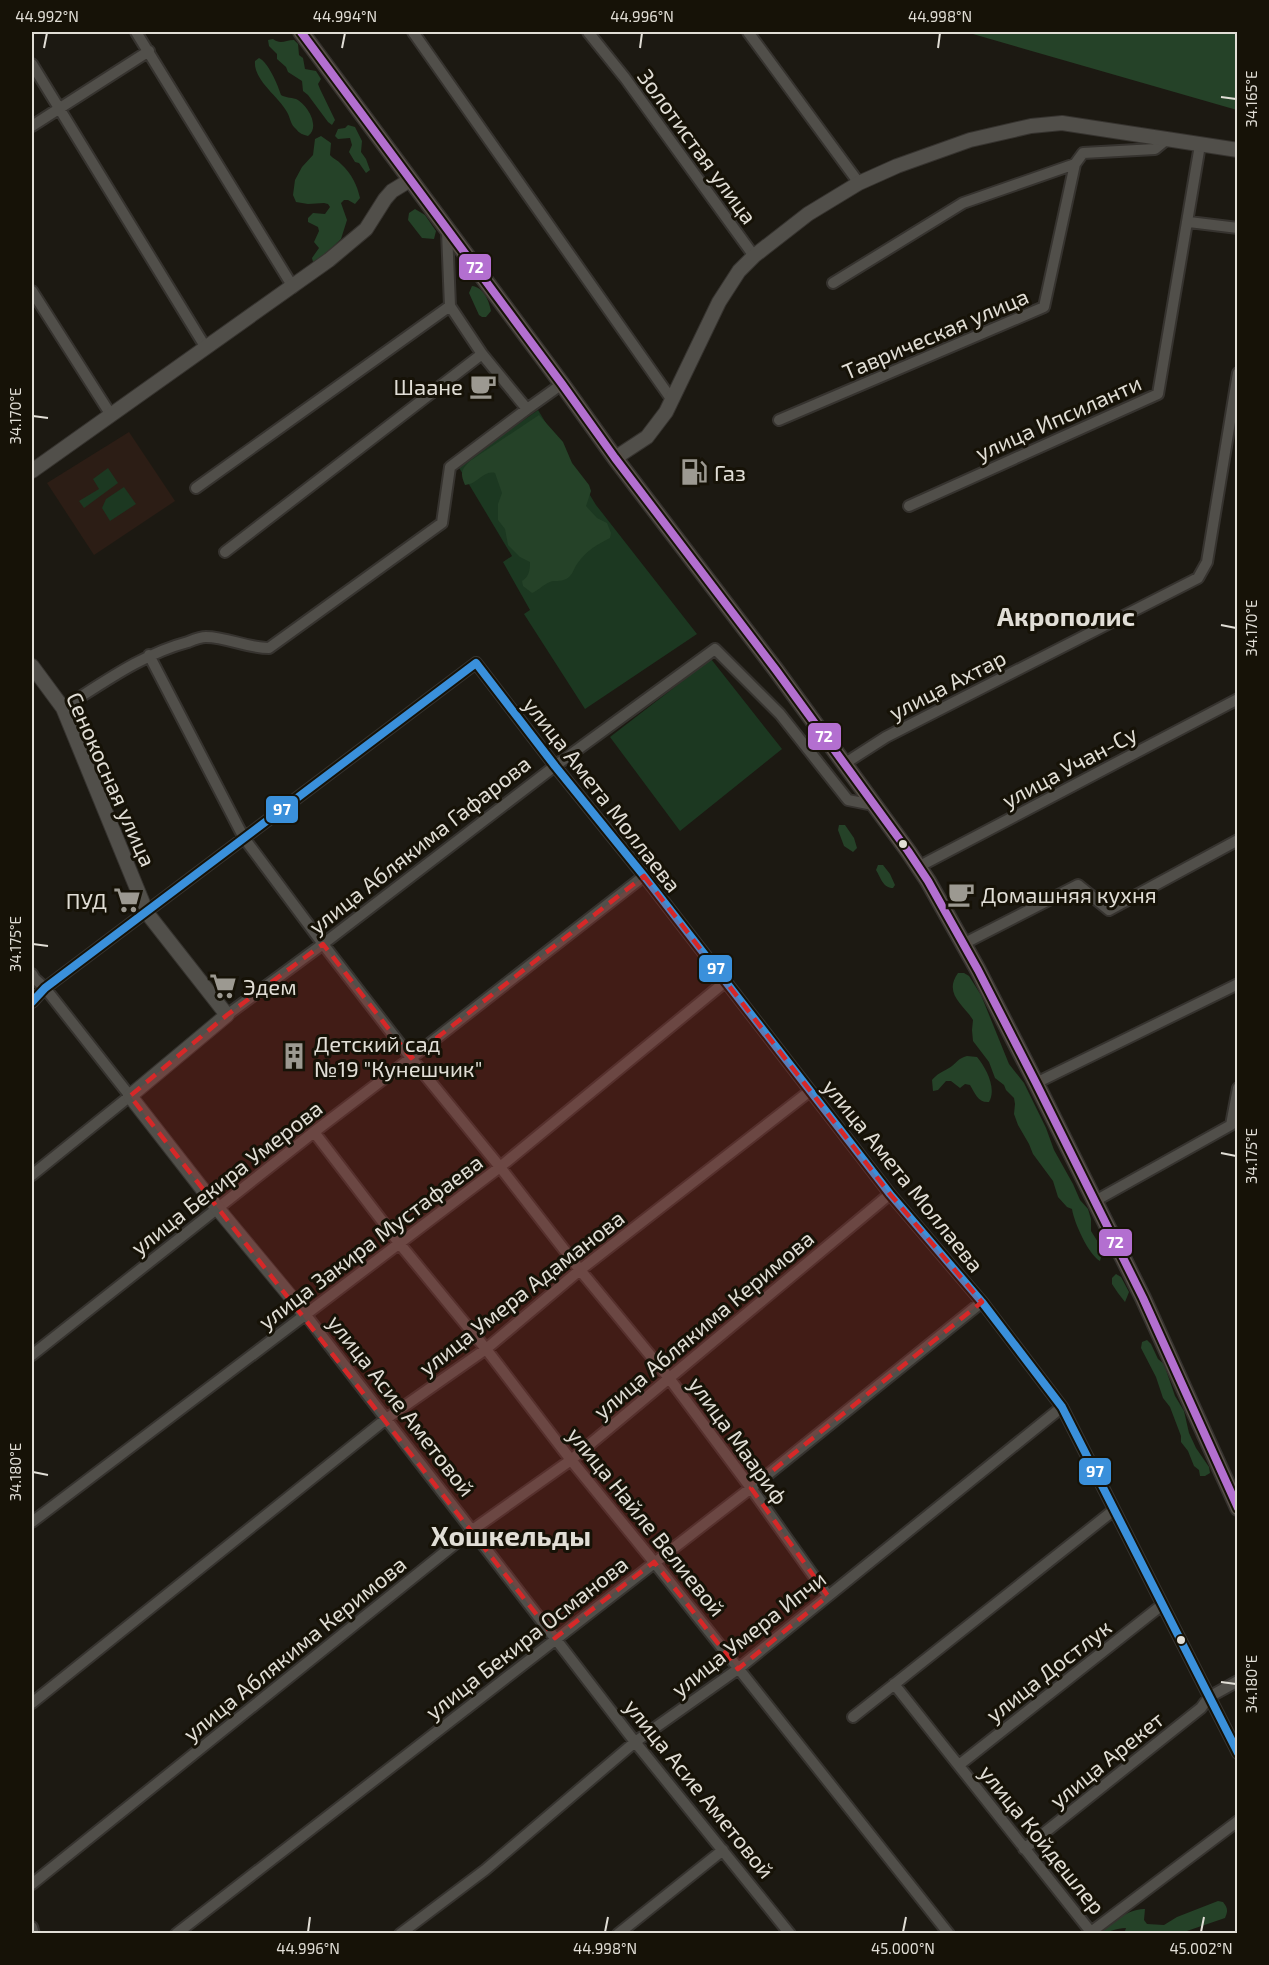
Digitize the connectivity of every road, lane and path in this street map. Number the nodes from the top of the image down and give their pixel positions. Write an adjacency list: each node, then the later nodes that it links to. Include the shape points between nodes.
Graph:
1 (136, 32): 6 (street)
2 (300, 32): 14 (main road)
3 (413, 32): 28 (street)
4 (588, 32): 19 (street, Золотистая улица)
5 (748, 32): 15 (street)
6 (149, 51): 8 (street); 21 (street)
7 (32, 64): 8 (street)
8 (60, 108): 9 (street); 24 (street)
9 (32, 126)
10 (1166, 140): 11 (main road); 13 (street, via 1155,149 1083,153); 15 (main road, via 1062,123 1031,126 970,140)
11 (1200, 145): 12 (main road); 16 (street, улица Ипсиланти)
12 (1238, 150)
13 (1075, 164): 20 (street, via 963,203); 31 (street, Таврическая улица, via 1044,307)
14 (410, 180): 18 (main road); 21 (main road, via 392,191 366,229)
15 (859, 183): 19 (main road, via 808,214)
16 (1189, 222): 17 (street); 35 (street, улица Ипсиланти, via 1158,394)
17 (1238, 228)
18 (447, 231): 23 (street); 27 (main road)
19 (754, 256): 28 (main road, via 719,302)
20 (833, 283)
21 (293, 287): 24 (main road)
22 (32, 291): 30 (street)
23 (450, 306): 25 (street); 34 (street)
24 (206, 348): 30 (main road)
25 (482, 354): 29 (street); 36 (street)
26 (1238, 373): 41 (street, улица Ахтар, via 1207,562 1198,578 886,737)
27 (562, 384): 29 (street); 32 (main road)
28 (672, 400): 32 (main road, via 647,437)
29 (527, 409): 37 (street, via 450,467 442,523 269,648 205,637)
30 (111, 416): 33 (main road)
31 (779, 420)
32 (615, 458): 41 (main road)
33 (32, 471)
34 (195, 488)
35 (909, 506)
36 (225, 552)
37 (149, 655): 40 (street); 44 (street, улица Маариф)
38 (32, 666): 40 (main road, Сенокосная улица)
39 (1238, 699): 46 (street, улица Учан-Су)
40 (63, 708): 48 (main road, Сенокосная улица)
41 (844, 764): 43 (main road)
42 (555, 766): 43 (street, улица Аблякима Гафарова, via 715,649 780,714 848,800); 44 (street, улица Амета Моллаева, via 476,663); 47 (street, улица Амета Моллаева); 49 (street, улица Аблякима Гафарова)
43 (873, 805): 46 (main road)
44 (244, 838): 48 (street); 49 (street, улица Маариф)
45 (1238, 840): 50 (street, via 1109,910 1078,885)
46 (918, 867): 50 (main road)
47 (644, 876): 52 (street, улица Амета Моллаева); 57 (street, улица Бекира Умерова)
48 (147, 913): 54 (street); 56 (main road)
49 (323, 944): 56 (street, улица Аблякима Гафарова); 57 (street, улица Маариф)
50 (963, 944): 58 (main road)
51 (32, 974): 54 (street, улица Асие Аметовой)
52 (725, 982): 60 (street, улица Амета Моллаева); 63 (street, улица Закира Мустафаева)
53 (1238, 984): 58 (street)
54 (45, 988): 55 (street); 61 (street, улица Асие Аметовой)
55 (32, 1002)
56 (227, 1015): 61 (main road, улица Аблякима Гафарова)
57 (411, 1058): 62 (street, улица Бекира Умерова); 63 (street, улица Маариф)
58 (1036, 1083): 66 (main road)
59 (1238, 1088): 66 (street, via 1231,1125)
60 (810, 1091): 65 (street, улица Амета Моллаева); 69 (street, улица Умера Адаманова)
61 (130, 1096): 64 (street, улица Аблякима Гафарова); 67 (main road, улица Асие Аметовой)
62 (314, 1132): 67 (street, улица Бекира Умерова); 68 (street, улица Найле Велиевой)
63 (500, 1167): 68 (street, улица Закира Мустафаева); 69 (street, улица Маариф)
64 (32, 1174)
65 (890, 1194): 70 (street, улица Амета Моллаева); 74 (street, улица Аблякима Керимова)
66 (1095, 1201): 79 (main road)
67 (218, 1209): 71 (main road, улица Асие Аметовой); 73 (street, улица Бекира Умерова)
68 (399, 1243): 71 (street, улица Закира Мустафаева); 72 (street, улица Найле Велиевой)
69 (580, 1270): 72 (street, улица Умера Адаманова); 74 (street, улица Маариф)
70 (982, 1302): 75 (street, улица Амета Моллаева); 78 (street, улица Бекира Османова)
71 (305, 1314): 76 (street, улица Асие Аметовой); 81 (street, улица Закира Мустафаева)
72 (486, 1349): 76 (street, улица Умера Адаманова); 77 (street, улица Найле Велиевой)
73 (32, 1355)
74 (669, 1378): 77 (street, улица Аблякима Керимова); 78 (street, улица Маариф)
75 (1062, 1407): 80 (street, улица Амета Моллаева); 84 (street, улица Умера Ипчи)
76 (386, 1419): 82 (street, улица Асие Аметовой); 91 (street, улица Умера Адаманова)
77 (571, 1460): 82 (street, улица Аблякима Керимова); 83 (street, улица Найле Велиевой)
78 (751, 1488): 83 (street, улица Бекира Османова); 84 (street, улица Маариф)
79 (1238, 1508)
80 (1114, 1510): 85 (street, улица Амета Моллаева); 89 (street)
81 (32, 1522)
82 (471, 1531): 86 (street, улица Асие Аметовой); 99 (street, улица Аблякима Керимова)
83 (654, 1562): 86 (street, улица Бекира Османова); 87 (street, улица Найле Велиевой)
84 (828, 1596): 87 (street, улица Умера Ипчи)
85 (1162, 1605): 90 (street, улица Амета Моллаева); 95 (street, улица Достлук)
86 (555, 1638): 93 (street, улица Асие Аметовой); 103 (street, улица Бекира Османова)
87 (738, 1669): 93 (street, улица Умера Ипчи); 107 (street, улица Найле Велиевой)
88 (1238, 1681): 90 (street, улица Арекет)
89 (894, 1684): 92 (street); 95 (street, улица Койдешлер)
90 (1209, 1697): 94 (street, улица Амета Моллаева); 97 (street, улица Арекет, via 1201,1708)
91 (32, 1703)
92 (853, 1717)
93 (635, 1742): 98 (street, улица Асие Аметовой); 104 (street, улица Умера Ипчи, via 485,1870)
94 (1238, 1753)
95 (959, 1765): 97 (street, улица Койдешлер)
96 (1238, 1821): 101 (street, улица Койдешлер)
97 (1024, 1849): 101 (street, улица Койдешлер)
98 (723, 1850): 105 (street); 106 (street, улица Асие Аметовой)
99 (32, 1884)
100 (32, 1927): 102 (street)
101 (1090, 1933)
102 (34, 1934)
103 (176, 1934)
104 (400, 1934)
105 (618, 1934)
106 (790, 1934)
107 (949, 1934)

